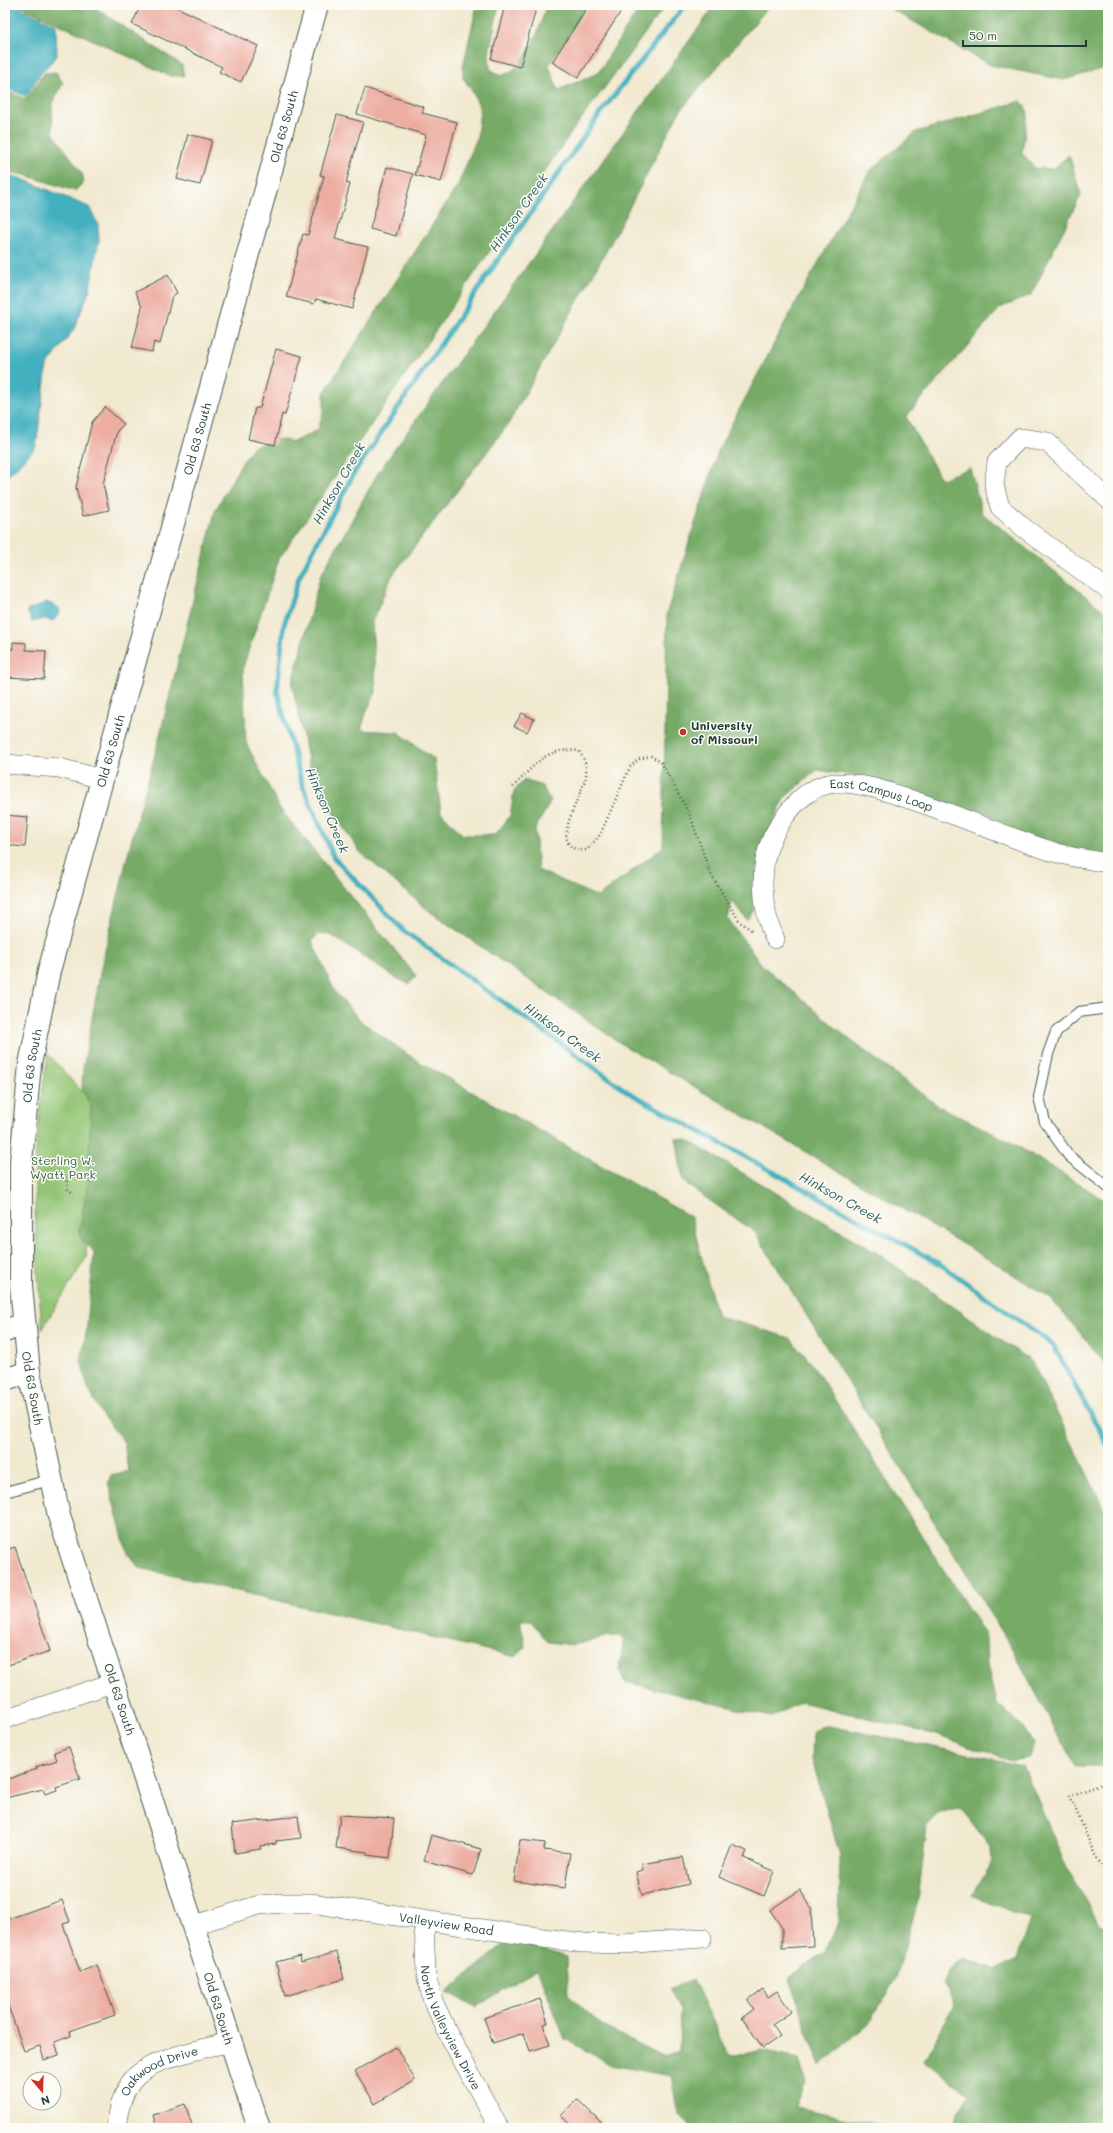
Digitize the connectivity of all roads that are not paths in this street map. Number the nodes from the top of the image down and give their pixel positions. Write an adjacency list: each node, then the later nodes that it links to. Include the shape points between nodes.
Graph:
1 (317, 5): 5 (main road, Old 63 South)
2 (1108, 499): 3 (street, via 1047,442 1020,438 997,462 994,485 1000,507 1024,528)
3 (1108, 590)
4 (5, 764): 5 (street, via 59,768)
5 (102, 779): 10 (main road, Old 63 South, via 49,971 30,1064 21,1162 21,1285)
6 (1108, 863): 7 (street, East Campus Loop, via 1058,854 951,812 880,789 838,783 804,795 781,820 770,842 764,870 763,896 767,922)
7 (773, 935)
8 (1108, 1008): 9 (lane, via 1079,1012 1056,1032 1048,1054 1040,1097 1045,1122 1068,1156)
9 (1108, 1187)
10 (14, 1328): 11 (main road, Old 63 South)
11 (29, 1372): 12 (main road); 13 (main road, Old 63 South)
12 (5, 1380)
13 (50, 1480): 14 (lane); 15 (main road, Old 63 South, via 59,1516)
14 (5, 1492)
15 (115, 1682): 16 (street); 18 (main road, Old 63 South)
16 (5, 1719)
17 (424, 1921): 18 (street, Valleyview Road, via 311,1903 285,1903 259,1905); 19 (street, Valleyview Road, via 584,1942 623,1944); 23 (street, North Valleyview Drive, via 426,1975 433,2001)
18 (194, 1925): 20 (main road, Old 63 South)
19 (702, 1938)
20 (230, 2042): 21 (street, Oakwood Drive, via 166,2061 140,2073 130,2083 122,2098); 22 (main road, Old 63 South)
21 (116, 2128)
22 (259, 2128)
23 (499, 2128)

